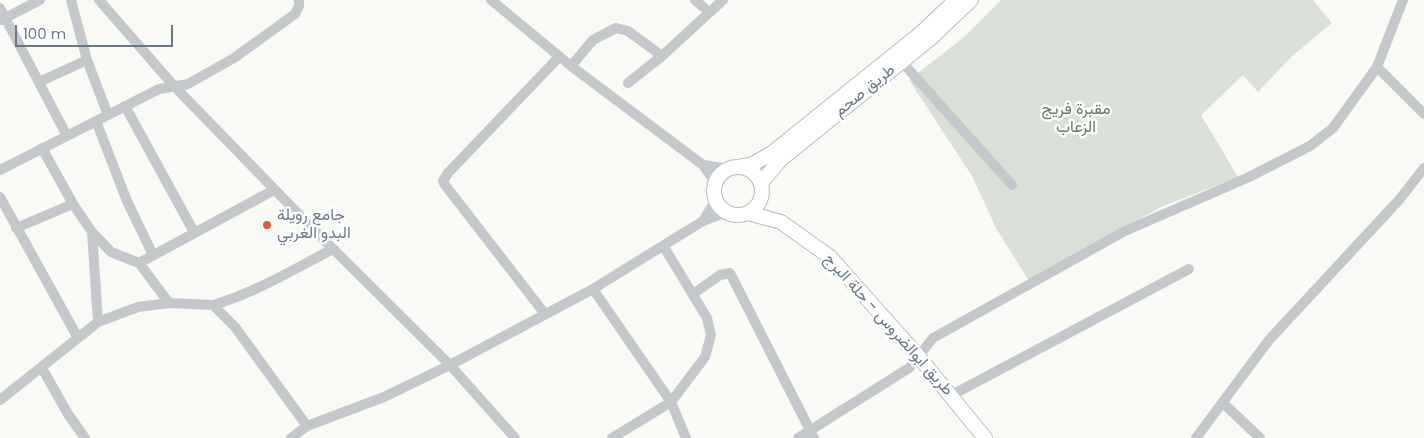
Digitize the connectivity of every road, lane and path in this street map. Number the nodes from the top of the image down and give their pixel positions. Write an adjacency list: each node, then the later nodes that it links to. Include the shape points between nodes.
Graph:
1 (40, 0): 13 (street)
2 (72, 0): 16 (street)
3 (99, 0): 22 (street)
4 (299, 0): 22 (street, via 300,6 295,14 234,58 188,84)
5 (491, 0): 15 (street)
6 (695, 0): 12 (street)
7 (723, 0): 12 (street)
8 (956, 0): 30 (main road, طريق صحم, via 920,34 772,153 753,164)
9 (971, 0): 17 (main road, طريق صحم)
10 (1404, 0): 19 (street)
11 (0, 8): 13 (street)
12 (709, 12): 14 (street)
13 (3, 19): 20 (street)
14 (662, 56): 18 (street, via 628,31 616,28 593,40); 21 (street)
15 (559, 57): 18 (street); 56 (street, via 448,173 444,181)
16 (87, 60): 20 (street); 25 (street)
17 (901, 61): 34 (street); 36 (main road, طريق صحم, via 780,160)
18 (571, 66): 29 (street)
19 (1377, 67): 24 (street); 59 (street, via 1333,128 1310,146 1248,178 1125,231 933,338)
20 (39, 82): 27 (street)
21 (628, 83)
22 (174, 86): 23 (street, via 159,89); 35 (street)
23 (125, 106): 25 (street); 46 (street)
24 (1424, 114)
25 (108, 115): 26 (street)
26 (96, 121): 27 (street); 49 (street, via 127,201)
27 (67, 136): 28 (street)
28 (42, 148): 32 (street); 39 (street)
29 (703, 165): 30 (street); 33 (street)
30 (733, 168): 33 (main road, via 721,175); 36 (main road, via 748,169 756,175)
31 (1424, 168): 65 (street, via 1399,200 1269,340)
32 (0, 170)
33 (716, 183): 38 (main road)
34 (1012, 185)
35 (274, 190): 46 (street); 48 (street)
36 (761, 190): 41 (main road, via 759,204); 43 (main road, طريق ابوالضروس - حلة البرج)
37 (0, 197): 44 (street)
38 (716, 200): 40 (main road); 42 (street)
39 (73, 204): 44 (street); 45 (street)
40 (726, 212): 41 (main road); 42 (street)
41 (748, 213): 43 (main road, طريق ابوالضروس - حلة البرج)
42 (703, 221): 47 (street)
43 (781, 222): 59 (main road, طريق ابوالضروس - حلة البرج, via 830,257)
44 (16, 228): 58 (street)
45 (92, 232): 50 (street, via 111,252); 57 (street)
46 (194, 232): 49 (street)
47 (664, 247): 52 (street); 53 (street)
48 (332, 249): 55 (street, via 246,293); 60 (street)
49 (153, 255): 50 (street)
50 (138, 263): 54 (street)
51 (1189, 269): 62 (street)
52 (593, 288): 56 (street); 64 (street)
53 (693, 294): 64 (street, via 707,318 710,335 705,357); 67 (street, via 720,275 730,273)
54 (169, 303): 55 (street); 57 (street, via 138,307)
55 (213, 305): 66 (street, via 234,327)
56 (545, 314): 60 (street)
57 (98, 322): 58 (street)
58 (78, 338): 61 (street)
59 (918, 356): 62 (main road, طريق ابوالضروس - حلة البرج); 67 (street, via 909,368)
60 (450, 365): 66 (street, via 384,397); 68 (street)
61 (42, 368): 63 (street); 69 (street)
62 (950, 396): 74 (main road, طريق ابوالضروس - حلة البرج)
63 (0, 399)
64 (671, 402): 71 (street); 72 (street)
65 (1223, 403): 75 (street); 76 (street)
66 (307, 426): 70 (street)
67 (812, 434): 73 (street)
68 (513, 437)
69 (85, 438)
70 (291, 438)
71 (612, 438)
72 (686, 438)
73 (798, 438)
74 (985, 438)
75 (1196, 438)
76 (1260, 438)

